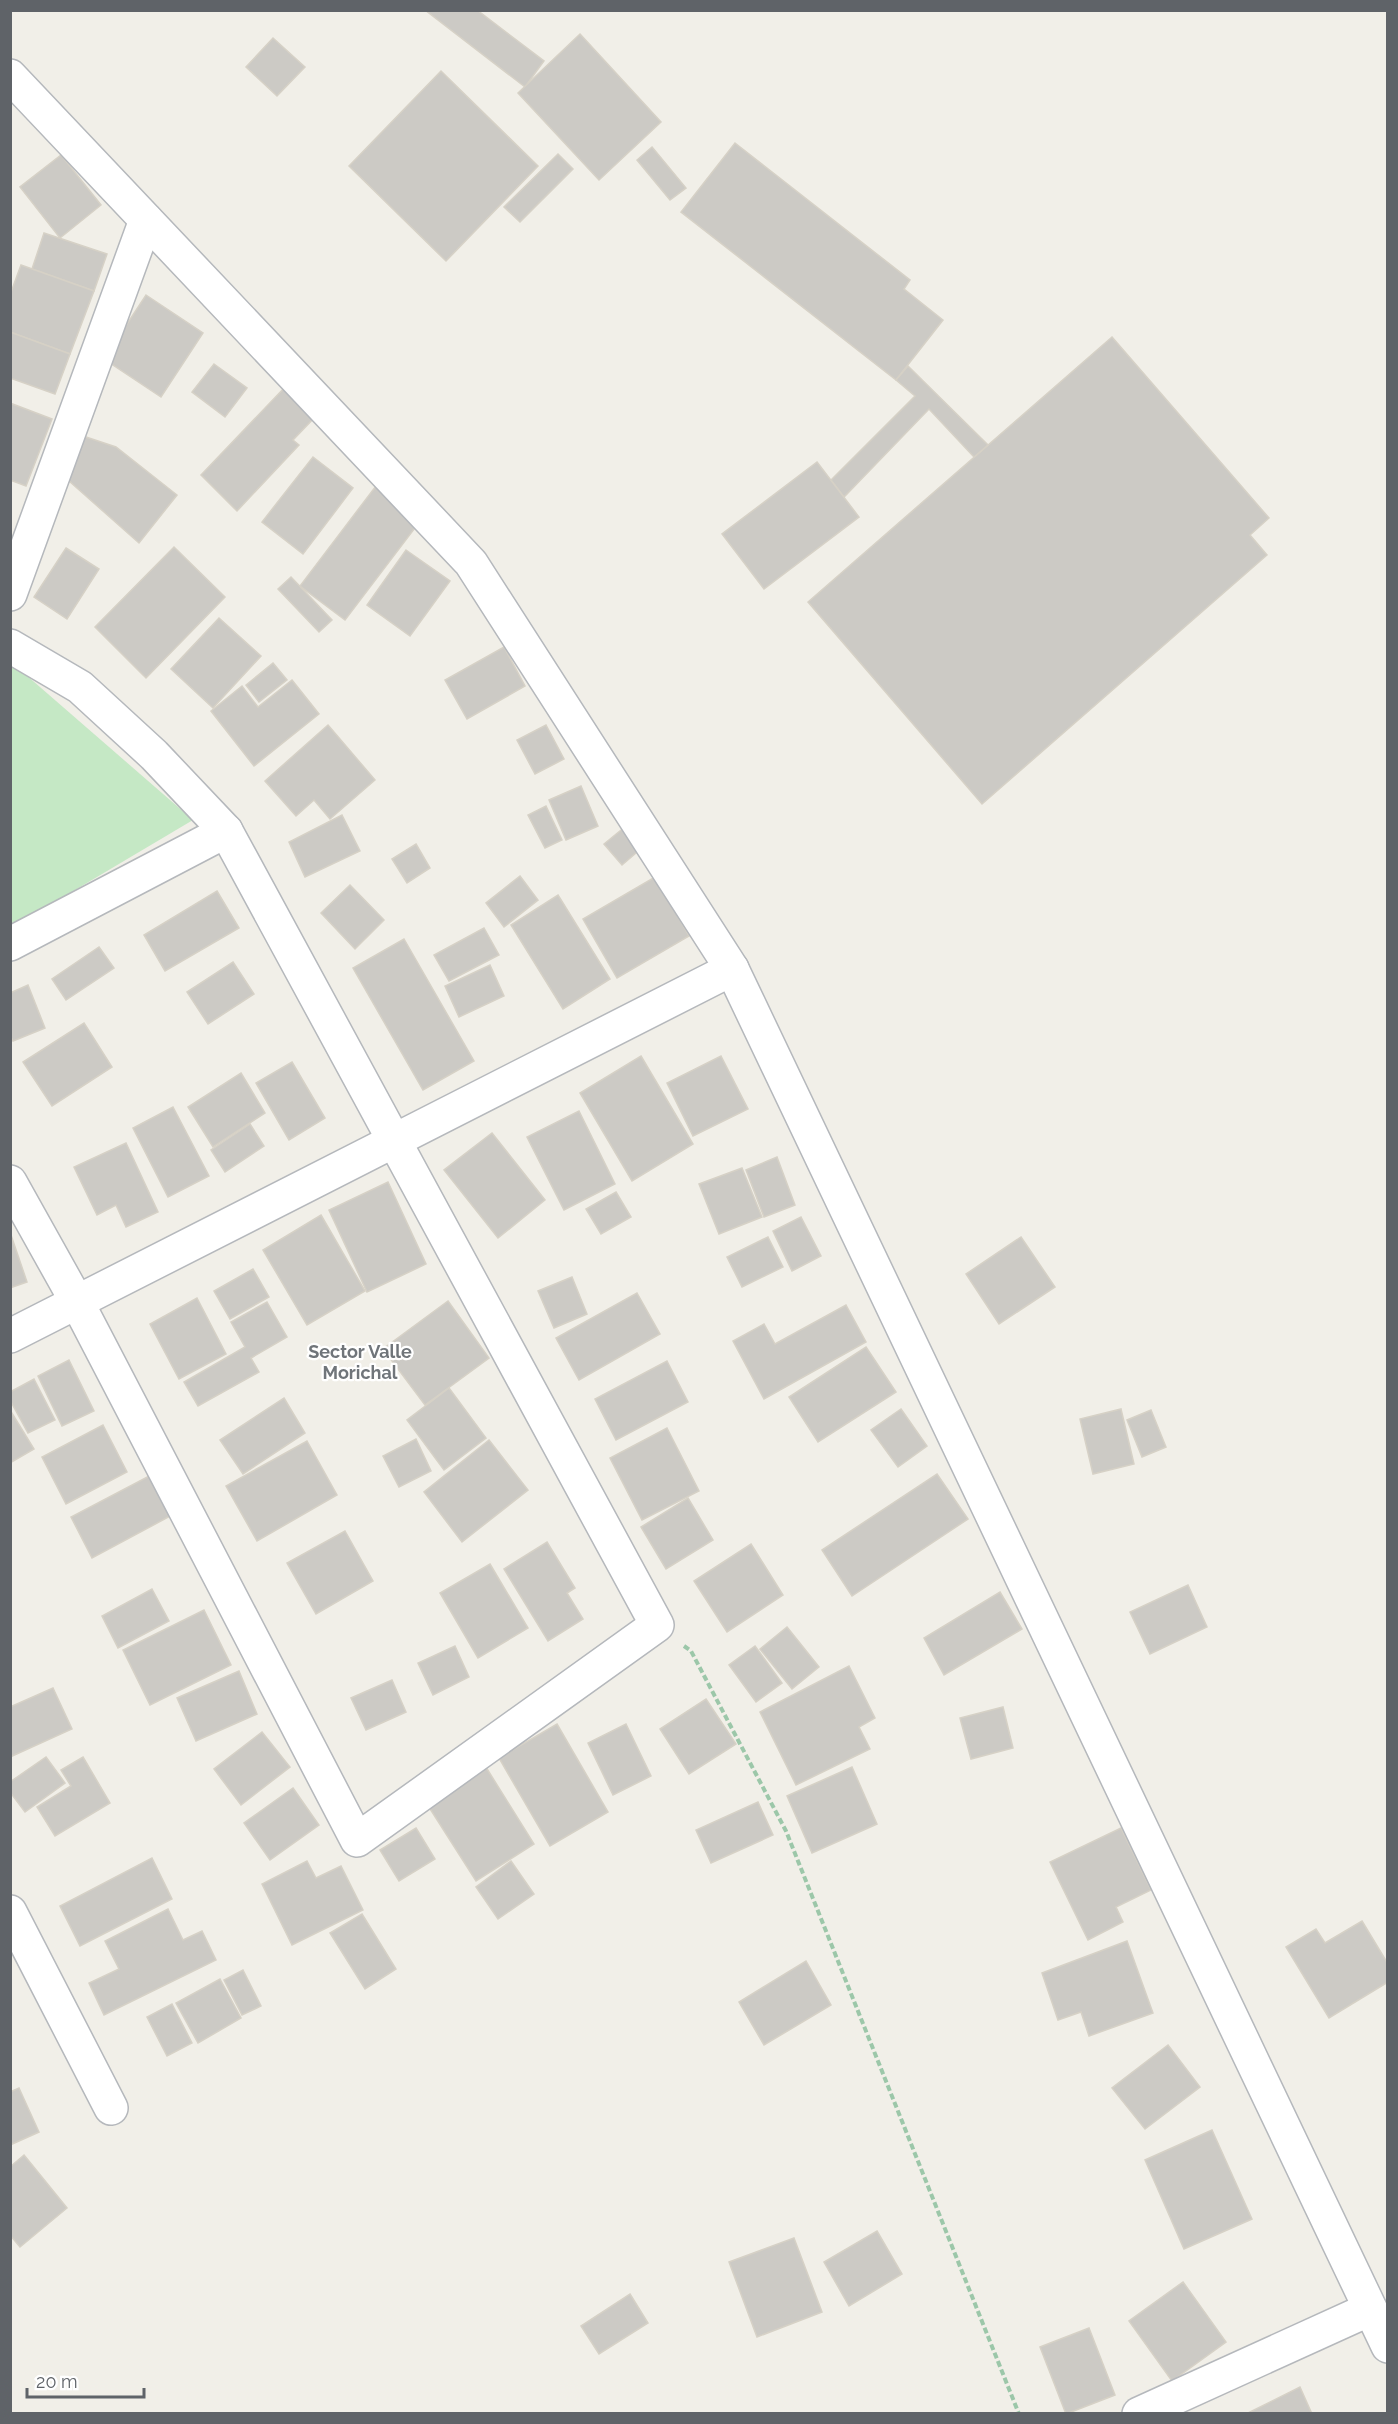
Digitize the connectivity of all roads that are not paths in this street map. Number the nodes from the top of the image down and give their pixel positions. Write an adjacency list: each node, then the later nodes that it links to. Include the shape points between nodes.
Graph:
1 (10, 76): 2 (street)
2 (146, 220): 3 (street); 7 (street, via 471,563)
3 (10, 594)
4 (10, 646): 5 (street, via 80,687 154,755)
5 (226, 831): 6 (street); 8 (street)
6 (10, 944)
7 (732, 969): 8 (street); 14 (street)
8 (393, 1141): 10 (street); 10 (street, via 657,1625 357,1840)
9 (10, 1182): 10 (street)
10 (77, 1302): 11 (street)
11 (10, 1336)
12 (10, 1912): 13 (street)
13 (111, 2108)
14 (1370, 2309): 15 (street); 16 (street)
15 (1388, 2346)
16 (1139, 2414)

